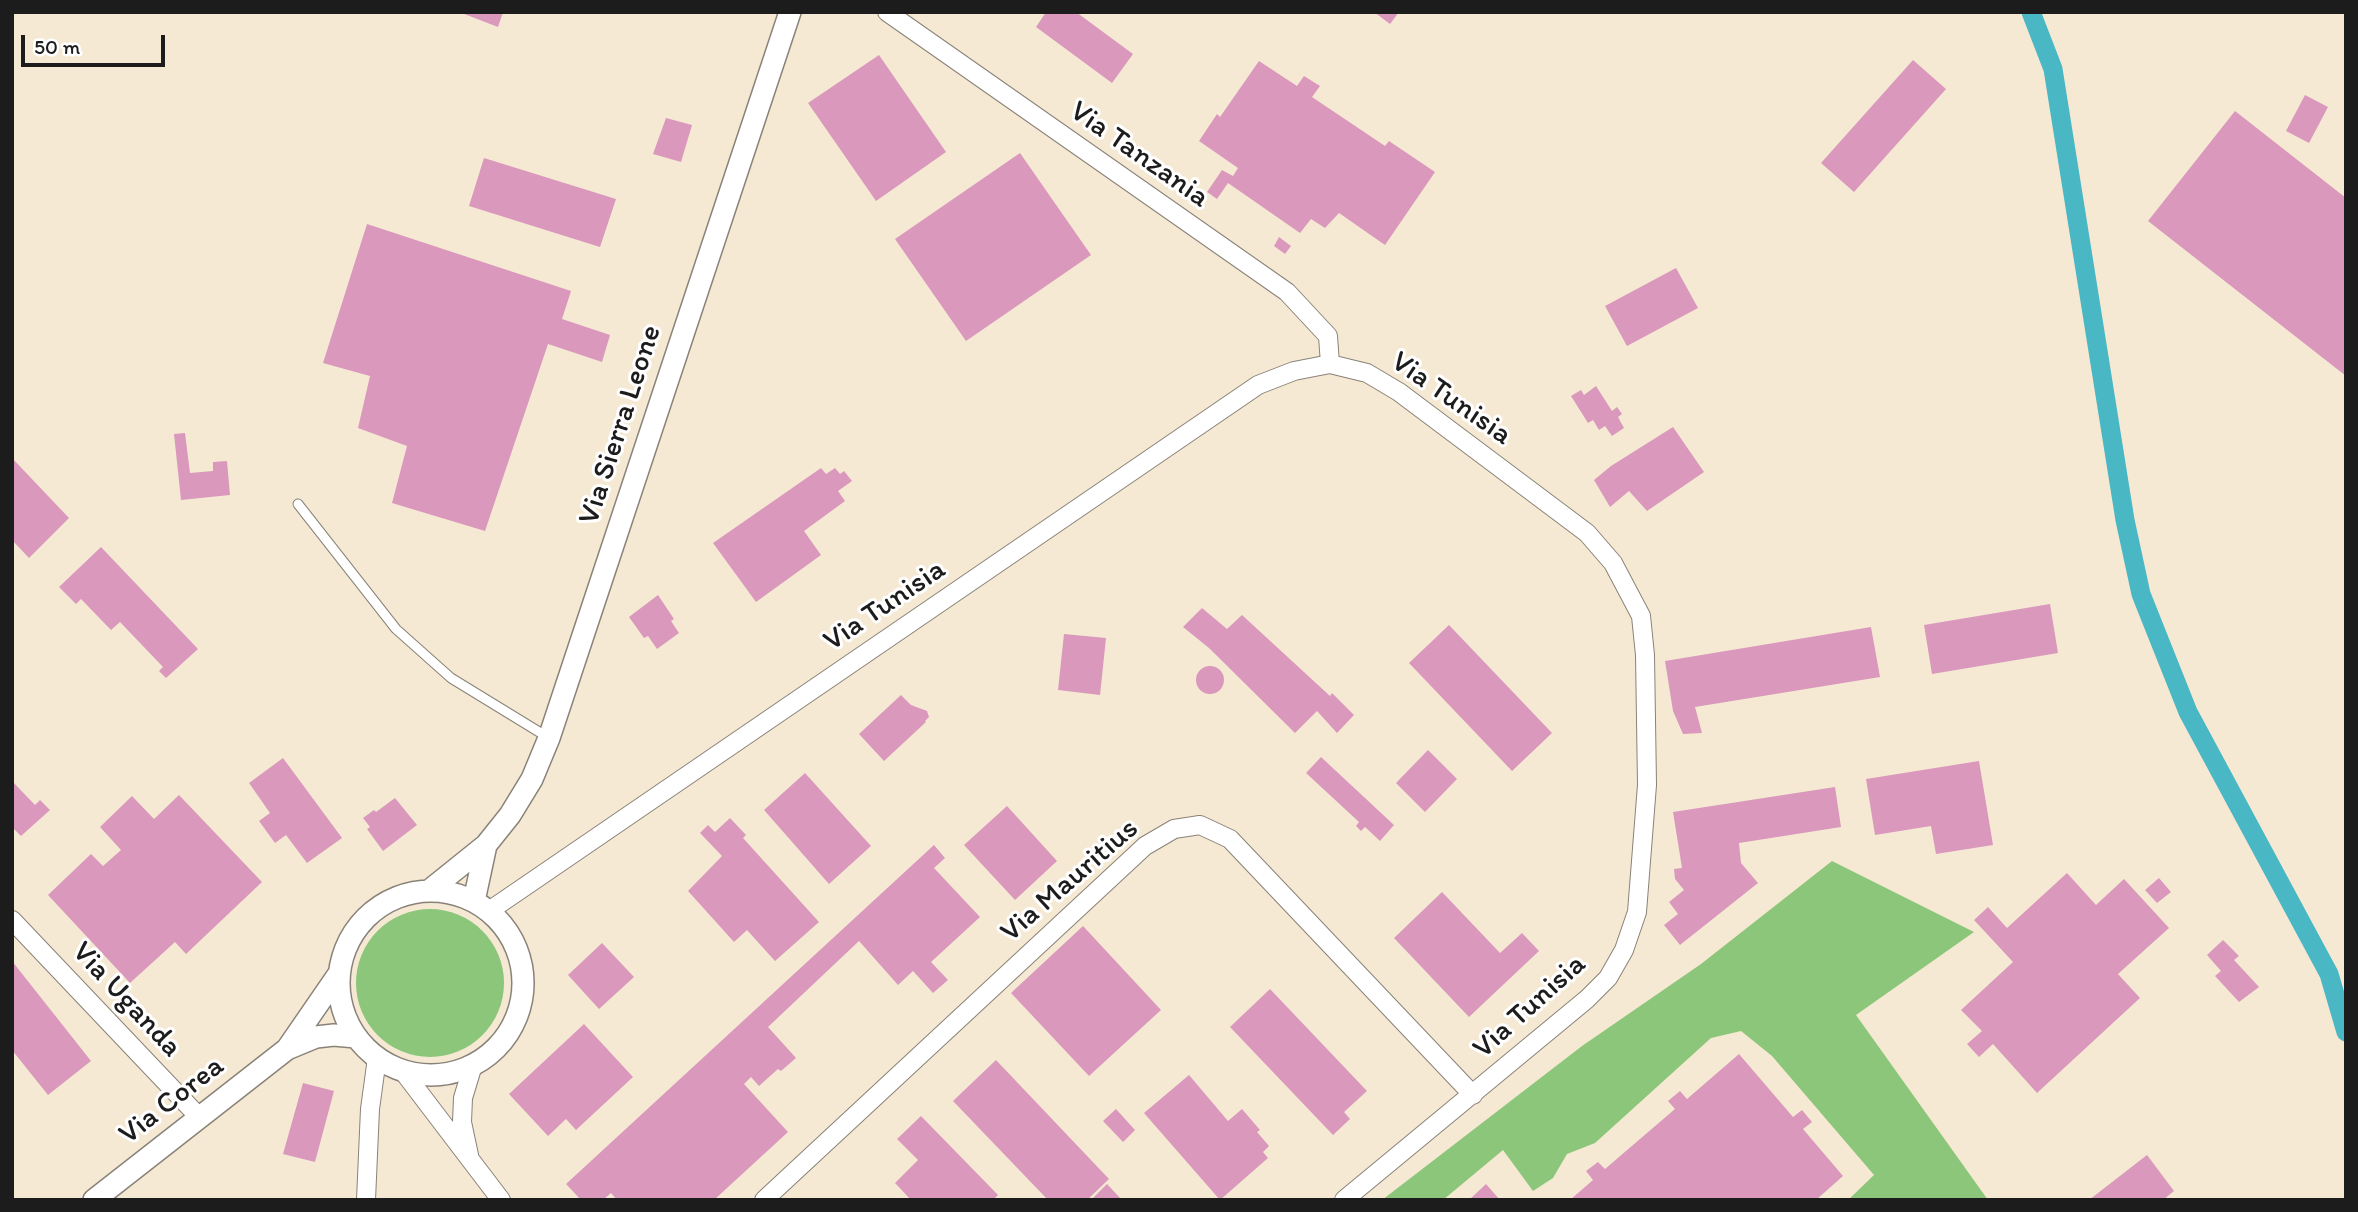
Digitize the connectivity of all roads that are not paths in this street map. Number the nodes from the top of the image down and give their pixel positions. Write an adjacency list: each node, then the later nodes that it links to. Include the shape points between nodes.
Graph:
1 (790, 12): 5 (street, Via Sierra Leone)
2 (887, 12): 3 (street, Via Tanzania, via 1287,292 1328,336)
3 (1330, 364): 8 (street, Via Tunisia, via 1294,370 1258,385); 16 (street, Via Tunisia, via 1367,373 1399,392 1587,533 1613,563 1641,616 1647,785 1637,912 1624,950 1608,978 1587,999)
4 (298, 504): 5 (lane, via 396,629 451,678)
5 (549, 738): 6 (street, Via Sierra Leone, via 510,815)
6 (486, 845): 7 (street, Via Sierra Leone); 8 (street, Via Sierra Leone)
7 (430, 890): 8 (street, via 452,892); 10 (street, via 401,895 373,911 348,941)
8 (482, 906): 14 (street, via 512,939 522,967 522,999 514,1022 496,1048)
9 (12, 920): 17 (street, Via Uganda)
10 (338, 975): 11 (street, via 341,1008); 12 (street)
11 (356, 1037): 12 (street, via 316,1037); 13 (street)
12 (287, 1049): 17 (street, Via Corea)
13 (377, 1058): 15 (street); 20 (street)
14 (472, 1065): 15 (street, via 430,1075); 18 (street, via 462,1122)
15 (402, 1070): 18 (street)
16 (1473, 1095): 22 (street, Via Mauritius, via 1230,839 1200,825 1174,829 1145,846); 23 (street, Via Tunisia)
17 (200, 1118): 19 (street, Via Corea)
18 (471, 1162): 21 (street)
19 (94, 1200)
20 (366, 1200)
21 (501, 1200)
22 (764, 1200)
23 (1344, 1200)

